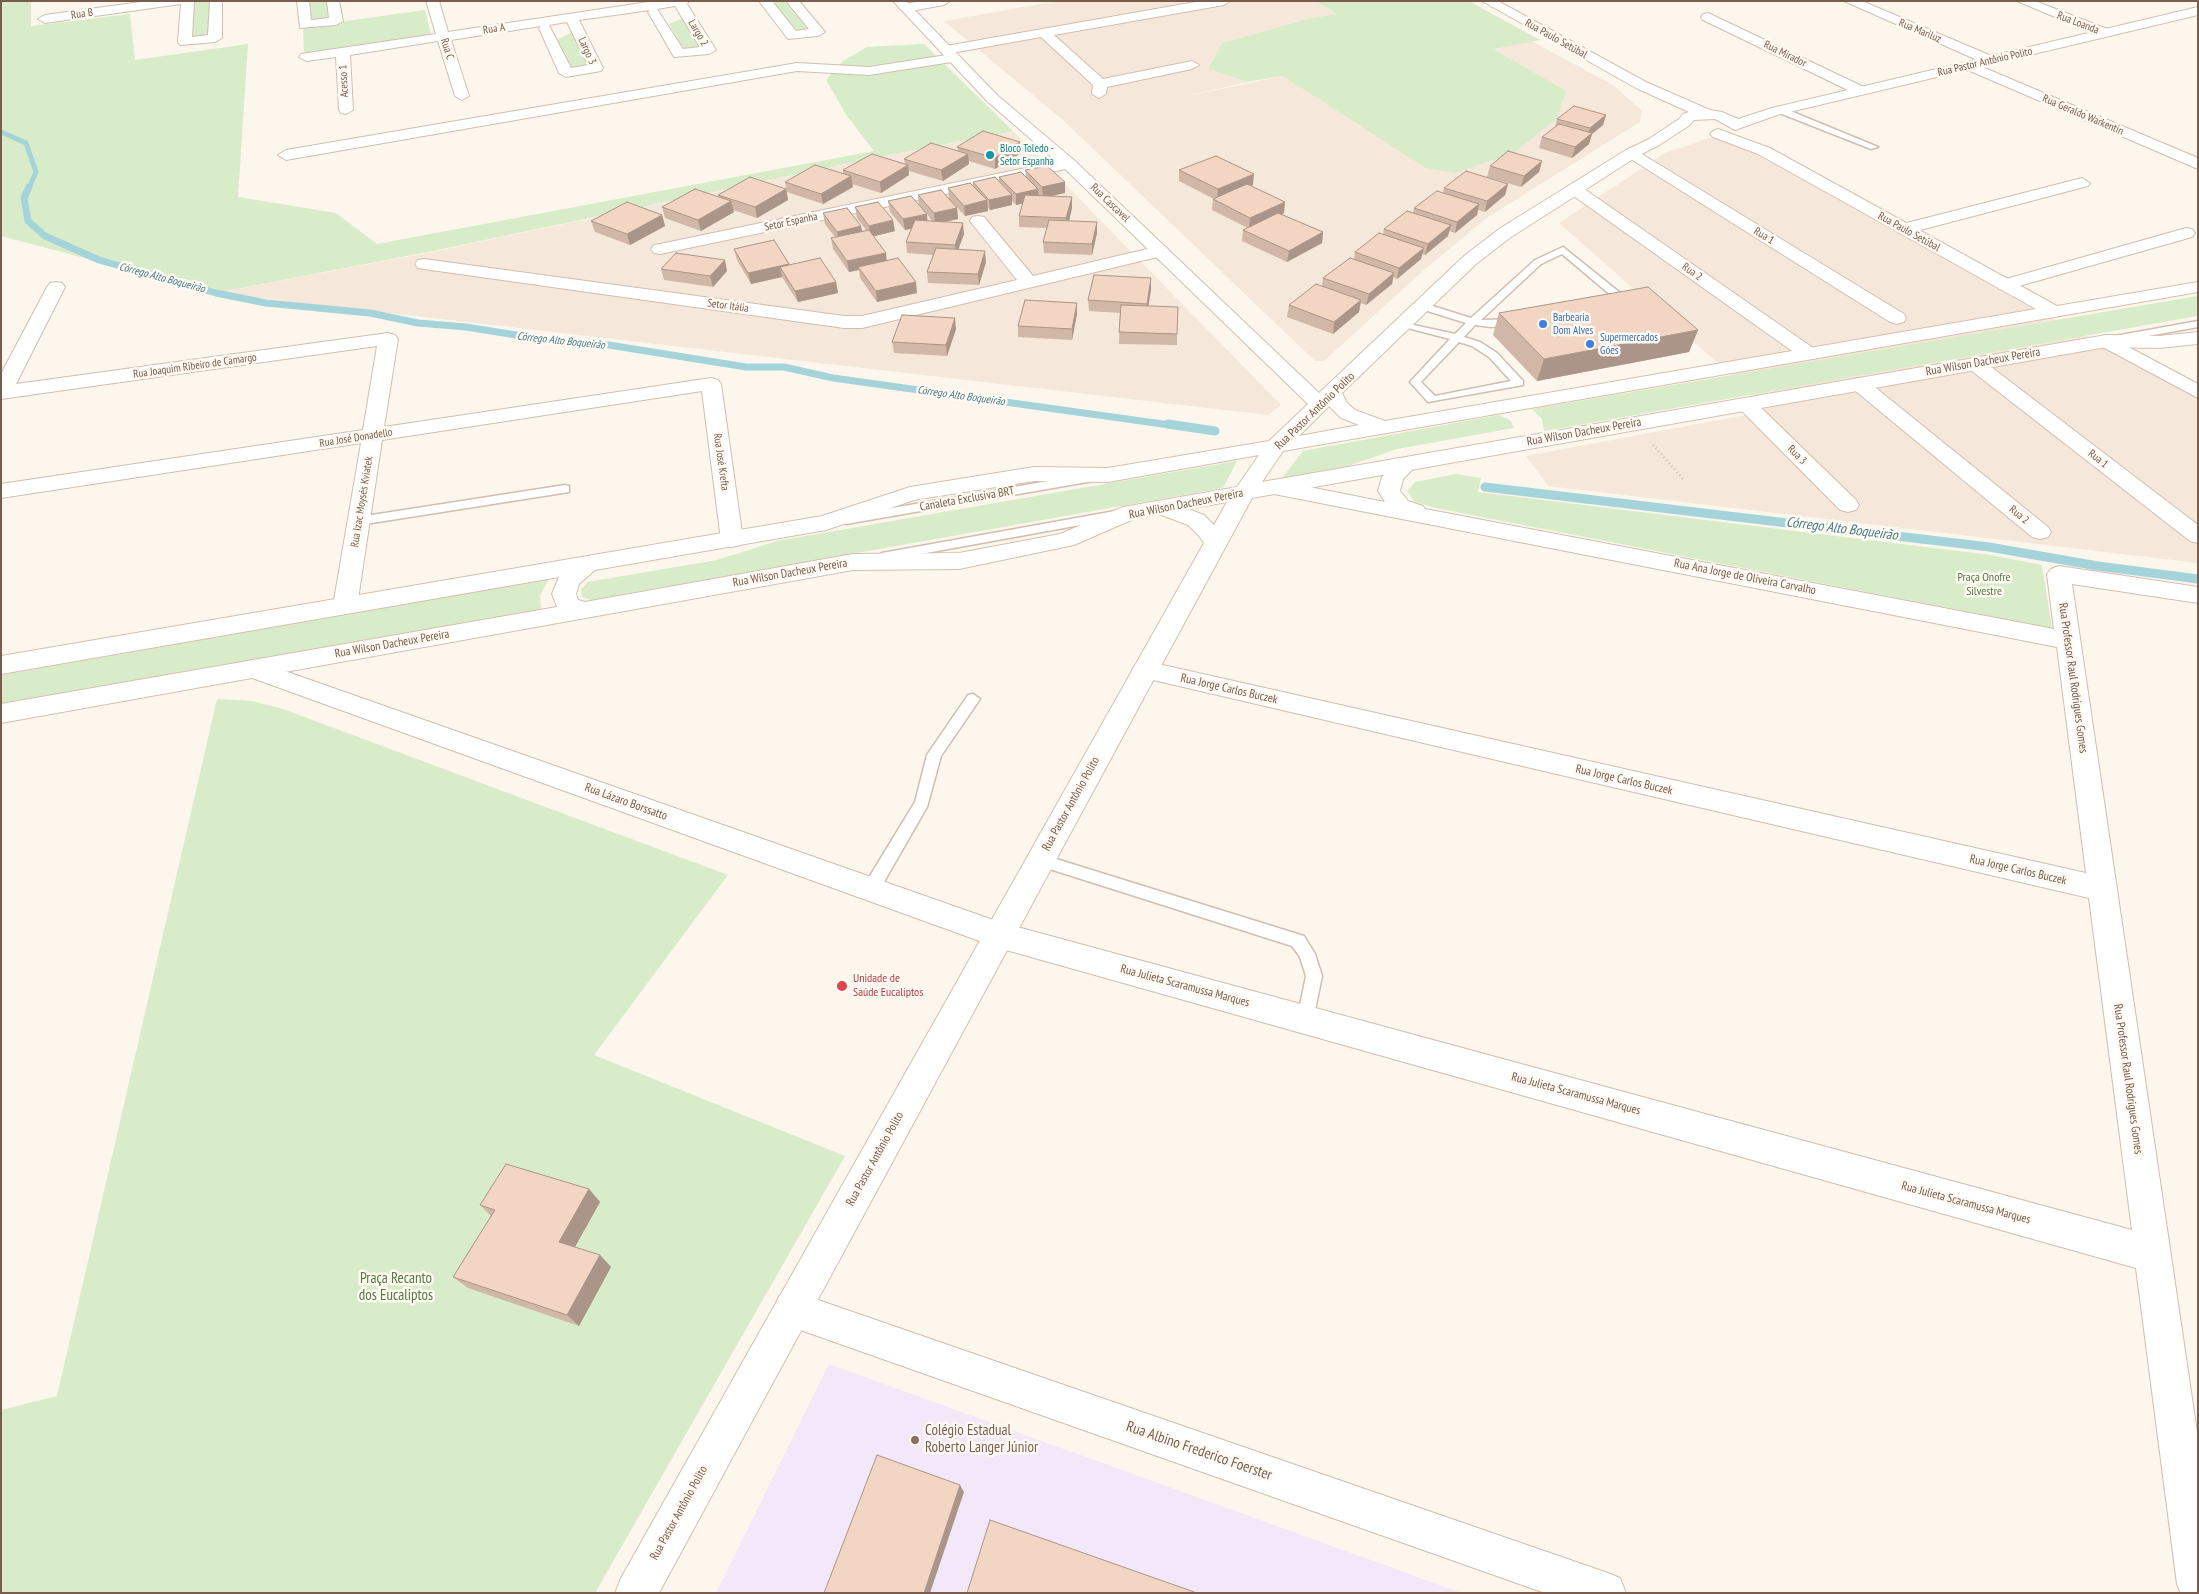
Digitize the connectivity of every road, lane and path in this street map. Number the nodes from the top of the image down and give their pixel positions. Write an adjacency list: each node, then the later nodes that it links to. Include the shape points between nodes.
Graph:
1 (178, 1): 16 (street, Rua B)
2 (188, 1): 3 (street, via 185,42 215,38)
3 (216, 1)
4 (303, 1): 5 (street, via 305,25 336,21)
5 (333, 1)
6 (432, 1): 26 (street, Rua C)
7 (792, 1): 13 (street, via 818,32 793,36)
8 (944, 1): 15 (street)
9 (1224, 1): 24 (street)
10 (1488, 1): 37 (street, Rua Paulo Setúbal, via 1642,85)
11 (1850, 1): 30 (street, Rua Mariluz)
12 (2023, 1): 25 (street, Rua Loanda)
13 (768, 2)
14 (682, 5): 19 (street, Rua A); 23 (street); 23 (street, Largo 2, via 709,50 679,54)
15 (902, 5): 28 (street, Rua Cascavel)
16 (103, 6): 21 (street, Rua B)
17 (655, 12): 23 (street, Largo 2)
18 (2196, 12): 25 (street, Rua Pastor Antônio Polito)
19 (567, 14): 22 (street); 22 (street, Rua A); 22 (street); 22 (street, Largo 3, via 596,68 566,72)
20 (1708, 17): 33 (street, Rua Mirador)
21 (45, 19)
22 (544, 22): 26 (street, Rua A)
23 (662, 24)
24 (1044, 33): 28 (street); 32 (street, via 1100,89)
25 (2105, 33): 30 (street, Rua Pastor Antônio Polito)
26 (443, 37): 27 (street, Rua A); 34 (street, Rua C)
27 (343, 52): 29 (street, Rua A); 35 (street, Acesso 1)
28 (949, 54): 43 (street, via 869,71 797,67); 44 (street, Rua Cascavel, via 992,98)
29 (306, 57)
30 (1989, 60): 31 (street, Rua Pastor Antônio Polito)
31 (1968, 65): 33 (street, Rua Pastor Antônio Polito); 45 (street, Rua Geraldo Warkentin)
32 (1192, 66)
33 (1861, 91): 36 (street, Rua Pastor Antônio Polito)
34 (462, 96)
35 (346, 110)
36 (1776, 111): 37 (street, Rua Pastor Antônio Polito); 38 (street, Rua Pastor Antônio Polito); 40 (lane)
37 (1712, 114): 38 (street, Rua Paulo Setúbal, via 1729,119); 39 (street, via 1692,114 1685,119)
38 (1735, 127): 39 (street, Rua Pastor Antônio Polito); 41 (street, Rua Paulo Setúbal)
39 (1701, 131): 41 (street, Rua Paulo Setúbal); 42 (street, Rua Pastor Antônio Polito, via 1654,142)
40 (1874, 146)
41 (1764, 151): 49 (street, Rua Paulo Setúbal)
42 (1632, 153): 47 (street, Rua Pastor Antônio Polito); 61 (street, Rua 1)
43 (286, 155)
44 (1069, 164): 51 (street, Setor Espanha); 52 (street, Rua Cascavel)
45 (2198, 164)
46 (2082, 183): 49 (street)
47 (1574, 189): 58 (street, Rua Pastor Antônio Polito, via 1486,246); 70 (street, Rua 2)
48 (978, 221): 54 (street)
49 (1905, 229): 55 (street, Rua Paulo Setúbal)
50 (2186, 234): 55 (street)
51 (660, 249)
52 (1160, 251): 54 (street, Setor Itália); 76 (street, Rua Cascavel)
53 (424, 264): 54 (street, Setor Itália, via 844,322 880,318)
54 (1029, 282)
55 (2005, 285): 60 (street, Rua Paulo Setúbal)
56 (56, 287): 74 (street)
57 (2198, 287): 60 (street)
58 (1422, 306): 63 (lane); 64 (street, Rua Pastor Antônio Polito)
59 (1614, 308): 63 (lane, via 1630,307 1563,250 1538,262)
60 (2054, 312): 70 (street)
61 (1897, 318)
62 (1525, 321): 63 (lane)
63 (1473, 322): 66 (lane)
64 (1404, 324): 66 (lane); 76 (street, Rua Pastor Antônio Polito)
65 (2198, 324): 69 (lane)
66 (1457, 338): 66 (lane, via 1415,382 1432,400 1519,383 1493,355 1476,344)
67 (2198, 338): 69 (street, Rua Wilson Dacheux Pereira, via 2159,342)
68 (388, 339): 74 (street, Rua Joaquim Ribeiro de Camargo); 81 (street, Rua Izac Moysés Kviatek)
69 (2106, 341): 71 (street, Rua Wilson Dacheux Pereira); 75 (street)
70 (1809, 354): 78 (street)
71 (1976, 364): 73 (street, Rua Wilson Dacheux Pereira); 95 (street, Rua 1)
72 (711, 384): 81 (street, Rua José Donadello); 96 (street, Rua José Krefta)
73 (1858, 384): 77 (street, Rua Wilson Dacheux Pereira); 94 (street, Rua 2)
74 (1, 392)
75 (2198, 392)
76 (1326, 399): 80 (street, Rua Cascavel, via 1348,414); 83 (street, Rua Pastor Antônio Polito)
77 (1746, 404): 79 (street, Rua Wilson Dacheux Pereira); 90 (street, Rua 3)
78 (1489, 409): 80 (street); 82 (street, via 1508,410 1531,423 1533,436)
79 (1634, 424): 82 (street, Rua Wilson Dacheux Pereira); 85 (path)
80 (1382, 427): 83 (street)
81 (372, 435): 88 (street, Rua José Donadello); 93 (street, Rua Izac Moysés Kviatek)
82 (1518, 444): 84 (street, Rua Wilson Dacheux Pereira)
83 (1277, 446): 89 (street, Rua Pastor Antônio Polito); 96 (street, via 1108,475 1034,474 910,494 826,523)
84 (1407, 464): 86 (street, Rua Wilson Dacheux Pereira); 92 (street, Rua Ana Jorge de Oliveira Carvalho, via 1393,477 1388,491 1400,506)
85 (1683, 479)
86 (1274, 487): 89 (street, Rua Wilson Dacheux Pereira); 92 (street, Rua Ana Jorge de Oliveira Carvalho)
87 (565, 489): 93 (lane)
88 (1, 491)
89 (1244, 492): 91 (street, Rua Wilson Dacheux Pereira); 97 (street, Rua Pastor Antônio Polito)
90 (1848, 505)
91 (1162, 507): 97 (street, via 1196,520); 101 (street, Rua Wilson Dacheux Pereira, via 1132,512 1066,540 959,561 853,562)
92 (1423, 514): 102 (street, Rua Ana Jorge de Oliveira Carvalho)
93 (359, 521): 100 (street, Rua Izac Moysés Kviatek)
94 (2040, 532)
95 (2198, 536)
96 (732, 540): 98 (street)
97 (1215, 543): 105 (street, Rua Pastor Antônio Polito)
98 (588, 564): 100 (street); 101 (street, via 569,580 564,594 568,605)
99 (2198, 595): 102 (street, Rua Professor Raul Rodrigues Gomes, via 2058,574)
100 (345, 606): 103 (street)
101 (585, 610): 104 (street, Rua Wilson Dacheux Pereira)
102 (2067, 640): 110 (street, Rua Professor Raul Rodrigues Gomes)
103 (1, 666)
104 (253, 669): 107 (street, Rua Wilson Dacheux Pereira); 109 (street, Rua Lázaro Borssatto)
105 (1145, 670): 108 (street, Rua Pastor Antônio Polito); 110 (street, Rua Jorge Carlos Buczek)
106 (973, 698): 109 (lane, via 934,755 922,803)
107 (1, 714)
108 (1040, 860): 111 (street, Rua Pastor Antônio Polito); 112 (lane, via 1298,941 1307,954 1314,976)
109 (872, 889): 111 (street, Rua Lázaro Borssatto)
110 (2102, 889): 113 (street, Rua Professor Raul Rodrigues Gomes)
111 (999, 935): 112 (street, Rua Julieta Scaramussa Marques); 114 (street, Rua Pastor Antônio Polito)
112 (1306, 1020): 113 (street, Rua Julieta Scaramussa Marques)
113 (2152, 1254): 115 (street, Rua Professor Raul Rodrigues Gomes)
114 (792, 1309): 116 (street, Rua Pastor Antônio Polito); 117 (street, Rua Albino Frederico Foerster)
115 (2198, 1584)
116 (636, 1593)
117 (1605, 1593)

